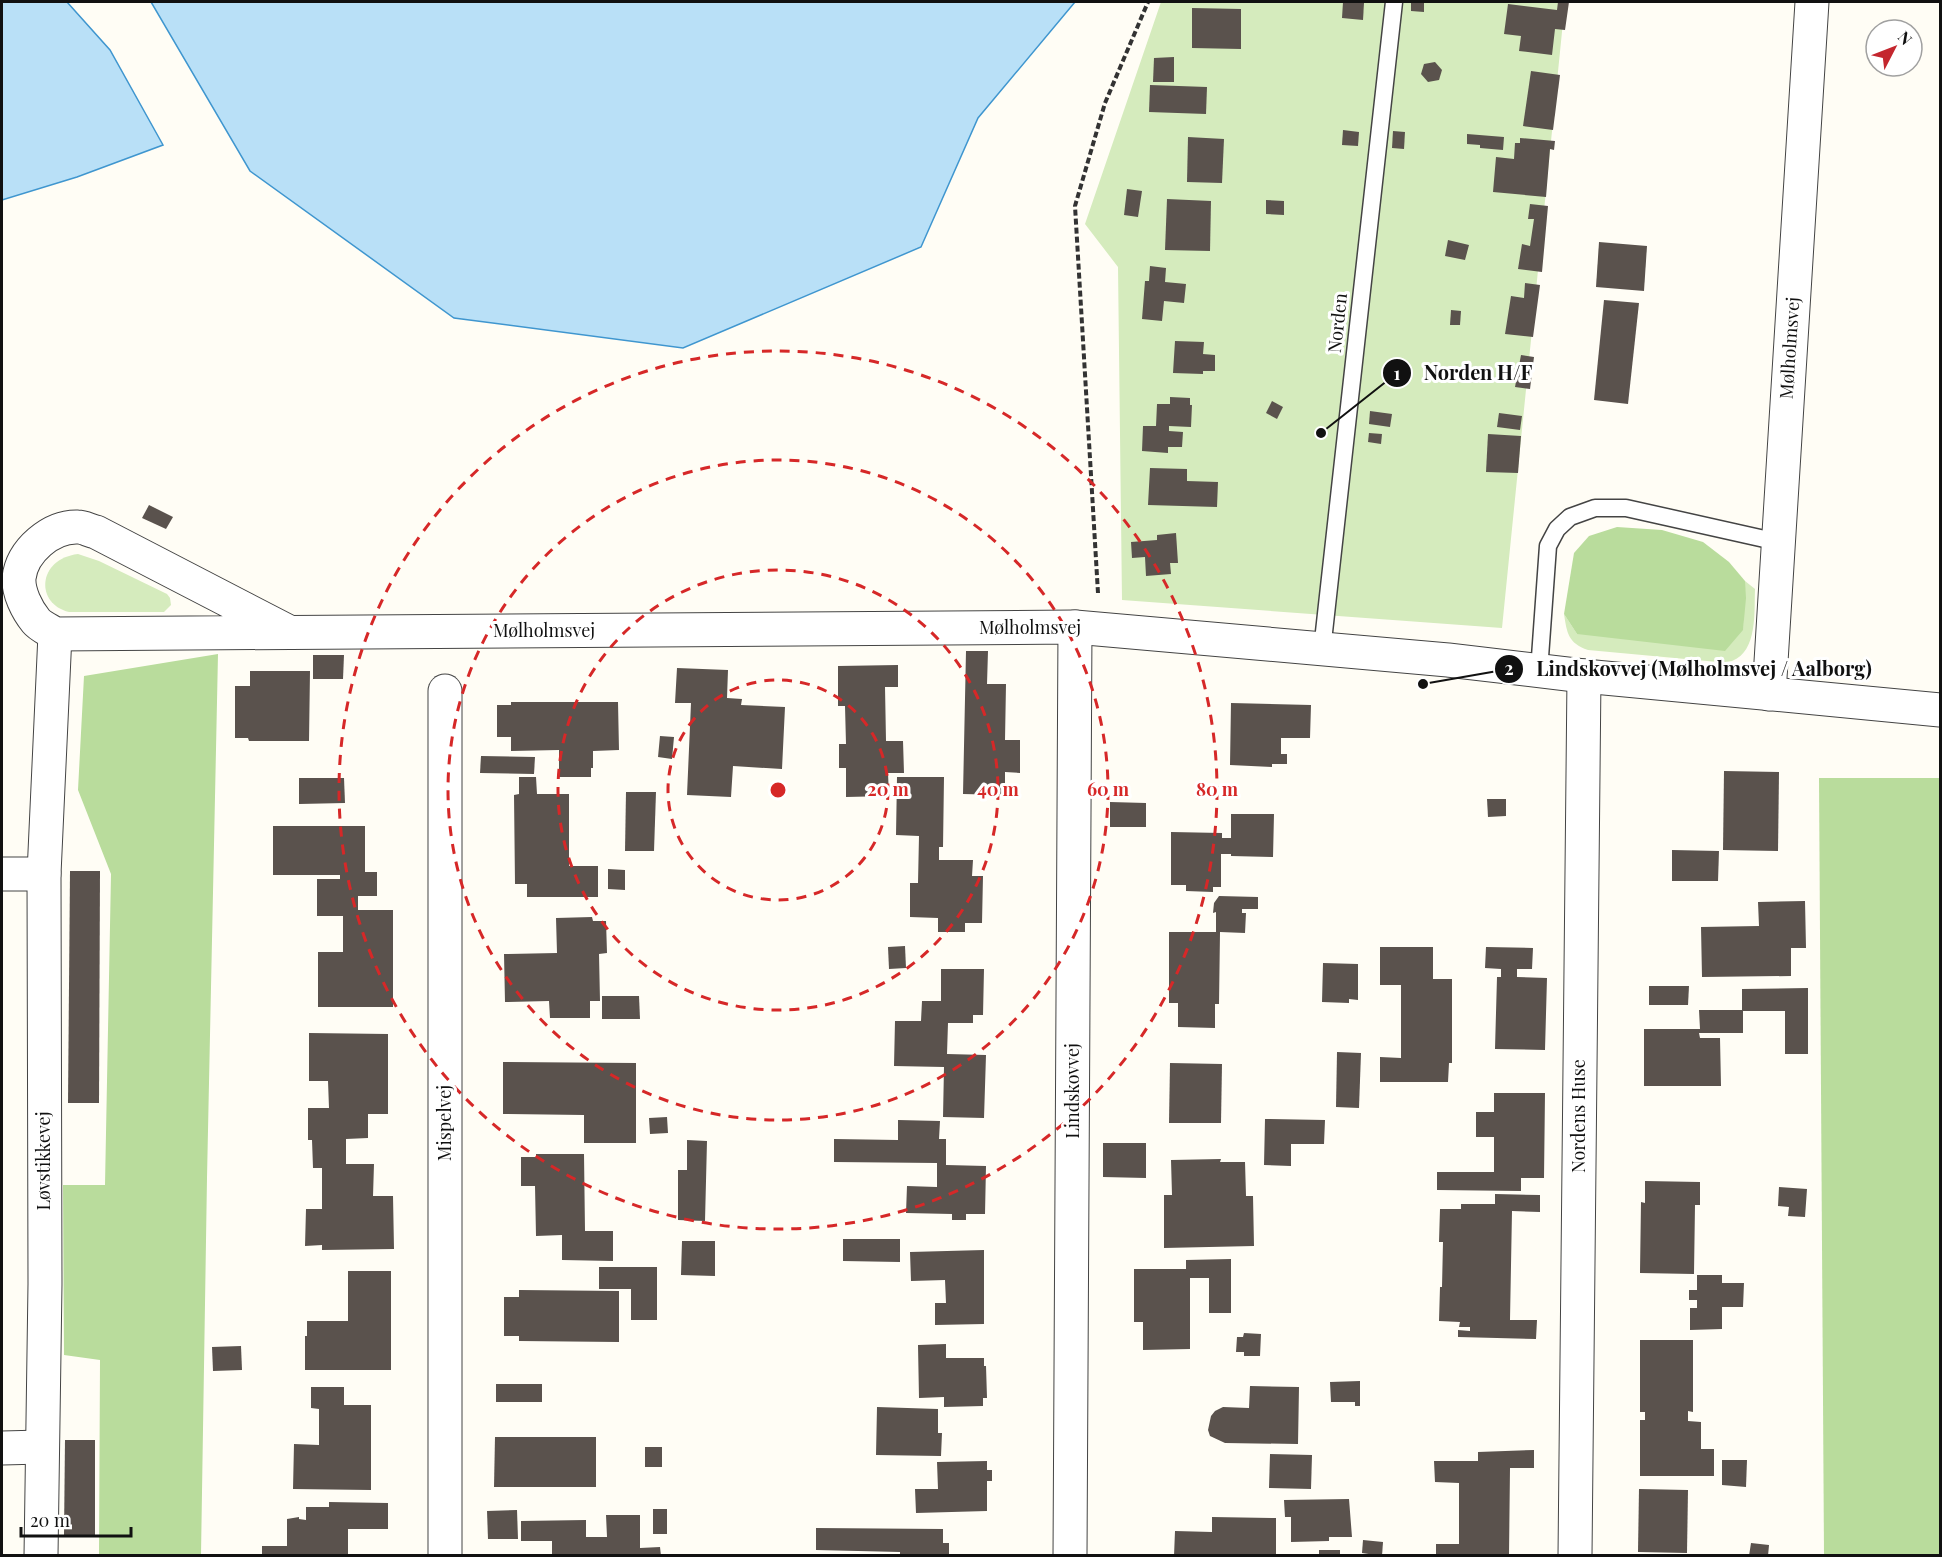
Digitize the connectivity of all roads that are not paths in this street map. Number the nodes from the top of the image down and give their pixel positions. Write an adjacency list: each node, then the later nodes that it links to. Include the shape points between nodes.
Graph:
1 (1394, 2): 7 (lane, Norden)
2 (1812, 2): 3 (street, Mølholmsvej)
3 (1778, 542): 8 (lane, via 1626,508 1595,508 1570,517 1557,529 1548,546); 11 (street, Mølholmsvej)
4 (1087, 628): 5 (street, Mølholmsvej); 7 (street, Mølholmsvej); 19 (street, Lindskovvej)
5 (289, 632): 6 (street, Mølholmsvej); 6 (street, Mølholmsvej, via 96,532 79,527 62,529 41,541 26,557 19,579 23,601 36,622)
6 (55, 634): 14 (street, Løvstikkevej)
7 (1322, 650): 8 (street, Mølholmsvej)
8 (1539, 671): 9 (street, Mølholmsvej)
9 (1584, 676): 11 (street, Mølholmsvej); 20 (street, Nordens Huse)
10 (445, 691): 18 (street, Mispelvej)
11 (1769, 694): 12 (street, Mølholmsvej)
12 (1941, 710)
13 (2, 874): 14 (street)
14 (44, 874): 15 (street, Løvstikkevej)
15 (42, 1447): 16 (street); 17 (street, Løvstikkevej)
16 (2, 1448)
17 (41, 1556)
18 (445, 1556)
19 (1070, 1556)
20 (1575, 1556)

